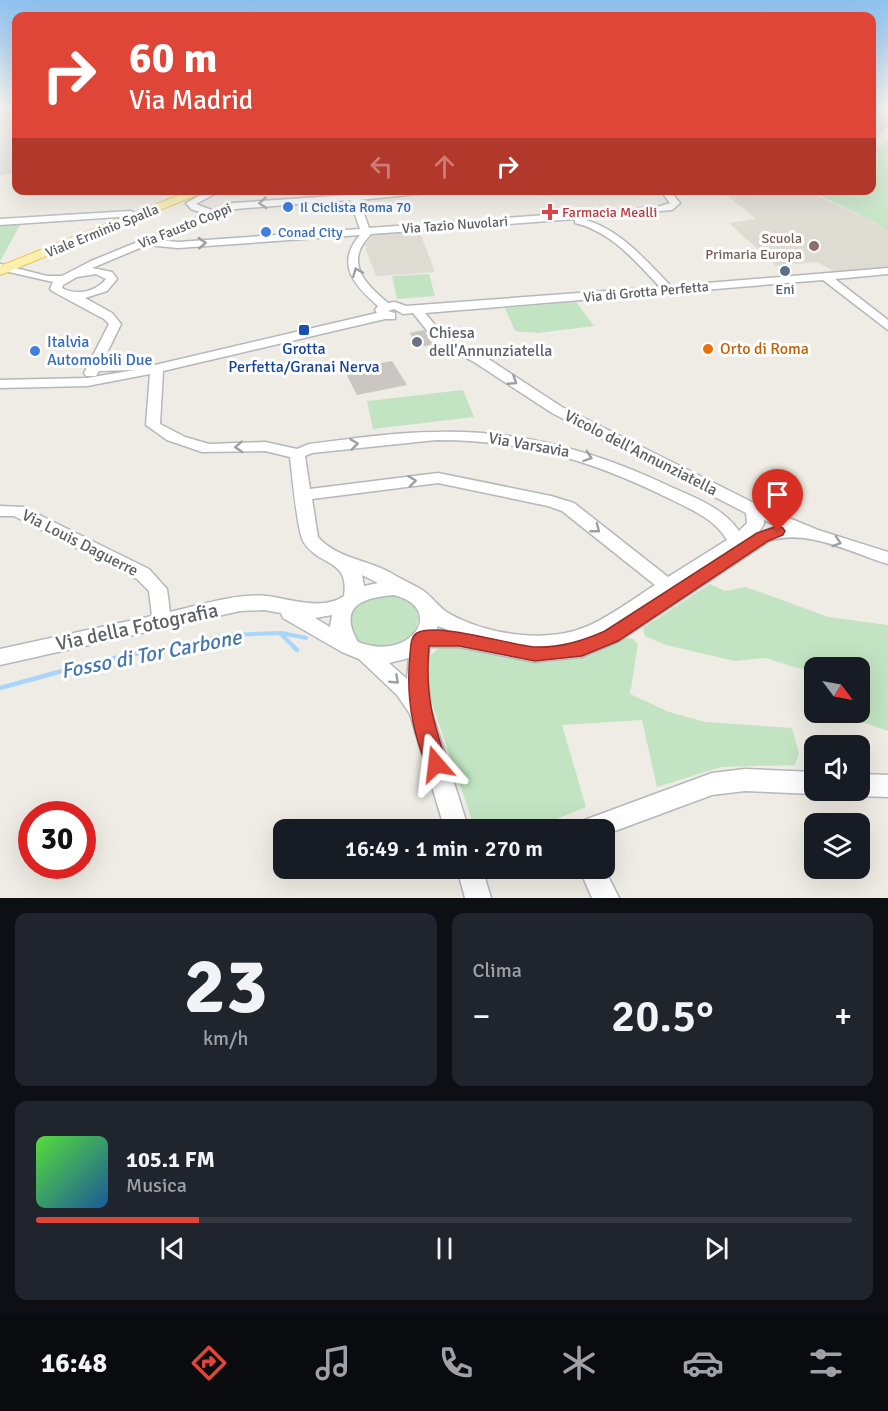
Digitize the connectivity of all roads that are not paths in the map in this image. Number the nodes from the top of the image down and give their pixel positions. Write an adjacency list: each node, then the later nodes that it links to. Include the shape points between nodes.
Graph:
1 (178, 195): 9 (main road, Viale Erminio Spalla)
2 (190, 195): 9 (main road, Viale Erminio Spalla)
3 (208, 195): 10 (street, via 191,203)
4 (340, 195): 10 (street, Via Fausto Coppi, one-way to 10, via 243,204)
5 (361, 195): 15 (street)
6 (669, 195): 8 (street, Via Tazio Nuvolari, via 673,205)
7 (676, 195): 11 (street, via 682,201 678,209)
8 (633, 212): 11 (street); 12 (street, Via Tazio Nuvolari)
9 (138, 213): 13 (street); 19 (main road, Viale Erminio Spalla)
10 (212, 213): 16 (street, Via Fausto Coppi)
11 (620, 216): 14 (street)
12 (598, 219): 14 (street); 15 (street, Via Tazio Nuvolari); 17 (street)
13 (0, 221)
14 (608, 223): 17 (street)
15 (369, 231): 16 (street, Via Tazio Nuvolari, one-way to 15, via 178,245); 29 (street, one-way to 15, via 355,272 354,252)
16 (144, 242): 18 (street, Via Fausto Coppi)
17 (625, 246): 24 (street)
18 (115, 254): 20 (street, Via Fausto Coppi, via 96,265); 23 (street, Via Fausto Coppi)
19 (2, 268): 23 (street, via 47,279); 26 (street)
20 (102, 272): 23 (street); 25 (street, via 112,280)
21 (887, 272): 22 (street, Via di Grotta Perfetta)
22 (826, 277): 24 (street, Via di Grotta Perfetta); 30 (street)
23 (64, 278): 26 (street, via 56,286)
24 (669, 290): 28 (street, Via di Grotta Perfetta)
25 (95, 292): 26 (street); 27 (street)
26 (64, 293): 27 (street)
27 (89, 306): 31 (street, via 115,324)
28 (410, 310): 29 (street, Via di Grotta Perfetta, via 400,315); 37 (street, Vicolo dell'Annunziatella, one-way to 37, via 441,340 479,359 557,410)
29 (386, 311): 32 (street, Via di Grotta Perfetta)
30 (888, 326)
31 (94, 367): 32 (street, via 141,366); 33 (street)
32 (157, 370): 33 (street, Via di Grotta Perfetta); 35 (street, one-way to 32, via 264,446 203,448 158,429 153,425)
33 (87, 382): 34 (street, Via di Grotta Perfetta)
34 (0, 384)
35 (297, 454): 36 (street); 40 (street, Via Varsavia, one-way to 40, via 309,449 436,436 489,437 546,445 600,461 658,486 725,524)
36 (305, 495): 41 (street, via 310,538); 45 (street, one-way to 45, via 438,478 551,501 568,507)
37 (754, 510): 39 (street, Vicolo dell'Annunziatella); 40 (street, via 754,528)
38 (0, 511): 49 (street, Via Louis Daguerre, via 17,511 143,574 158,589)
39 (812, 534): 42 (street, Vicolo dell'Annunziatella, one-way to 42); 43 (street, via 769,534)
40 (737, 542): 43 (street)
41 (338, 558): 44 (street, via 378,573); 46 (street, via 355,578)
42 (888, 558)
43 (699, 573): 45 (street)
44 (405, 590): 46 (street, via 376,588); 48 (street, via 422,600)
45 (673, 590): 48 (street, via 597,631 563,642 531,643 473,632 451,625); 50 (street, via 605,640 574,651 535,654 459,639)
46 (349, 602): 47 (street, Via della Fotografia, via 312,611); 51 (street, via 339,627)
47 (274, 605): 49 (street, Via della Fotografia, via 240,604); 51 (street, Via della Fotografia)
48 (428, 610): 50 (street, via 429,628)
49 (162, 620): 52 (street, Via della Fotografia)
50 (421, 640): 51 (street, via 399,654 385,656); 53 (street, Via della Fotografia, via 417,674)
51 (358, 650): 53 (street, Via della Fotografia, one-way to 53, via 404,689)
52 (0, 657)
53 (422, 718): 57 (street, Via della Fotografia)
54 (804, 783): 58 (street, via 746,780 712,784)
55 (870, 785): 56 (street)
56 (888, 786)
57 (454, 819)
58 (615, 820)
59 (475, 879): 61 (street)
60 (596, 879): 62 (street)
61 (478, 898)
62 (606, 898)

